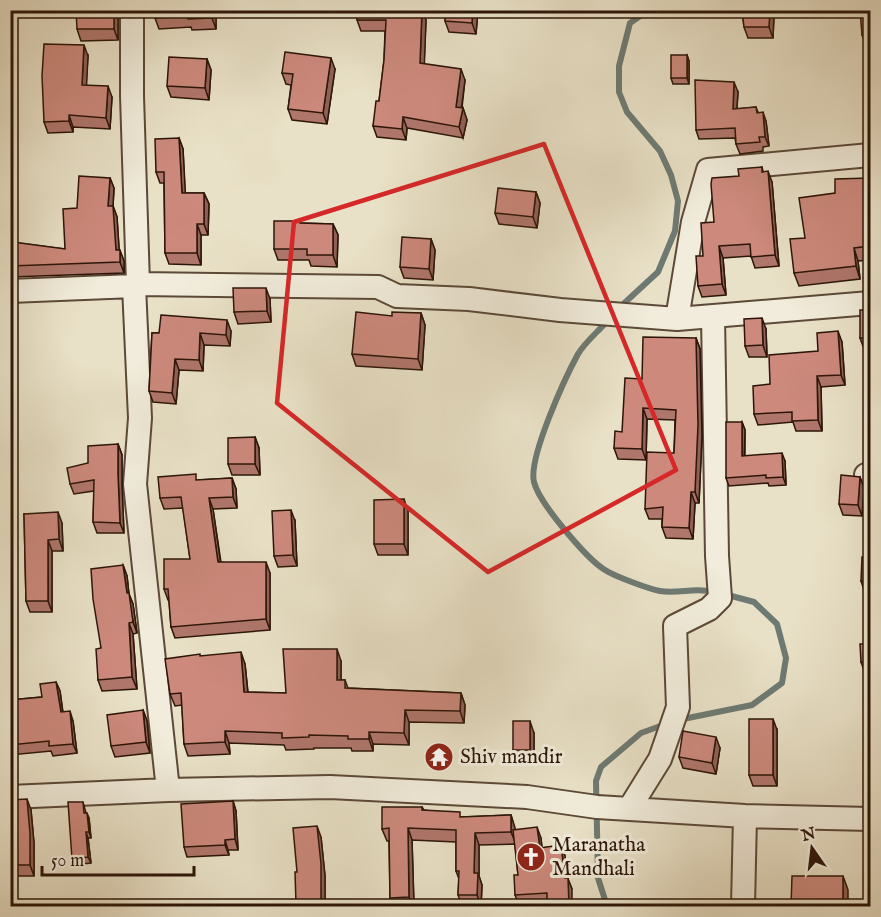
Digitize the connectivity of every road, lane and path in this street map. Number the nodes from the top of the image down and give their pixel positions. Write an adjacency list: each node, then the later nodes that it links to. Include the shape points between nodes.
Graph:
1 (132, 10): 3 (street)
2 (870, 155): 7 (street, via 708,170 693,222)
3 (136, 285): 4 (street); 7 (street, via 378,286 397,296); 8 (street, via 140,418 135,484)
4 (10, 291)
5 (870, 303): 6 (street)
6 (713, 316): 7 (street); 10 (street, via 720,598 709,609 675,626 678,707 660,759)
7 (677, 319)
8 (168, 790): 9 (street); 10 (street, via 330,787 527,797)
9 (10, 797)
10 (629, 809): 11 (street)
11 (745, 816): 12 (street); 13 (street)
12 (870, 819)
13 (743, 906)

